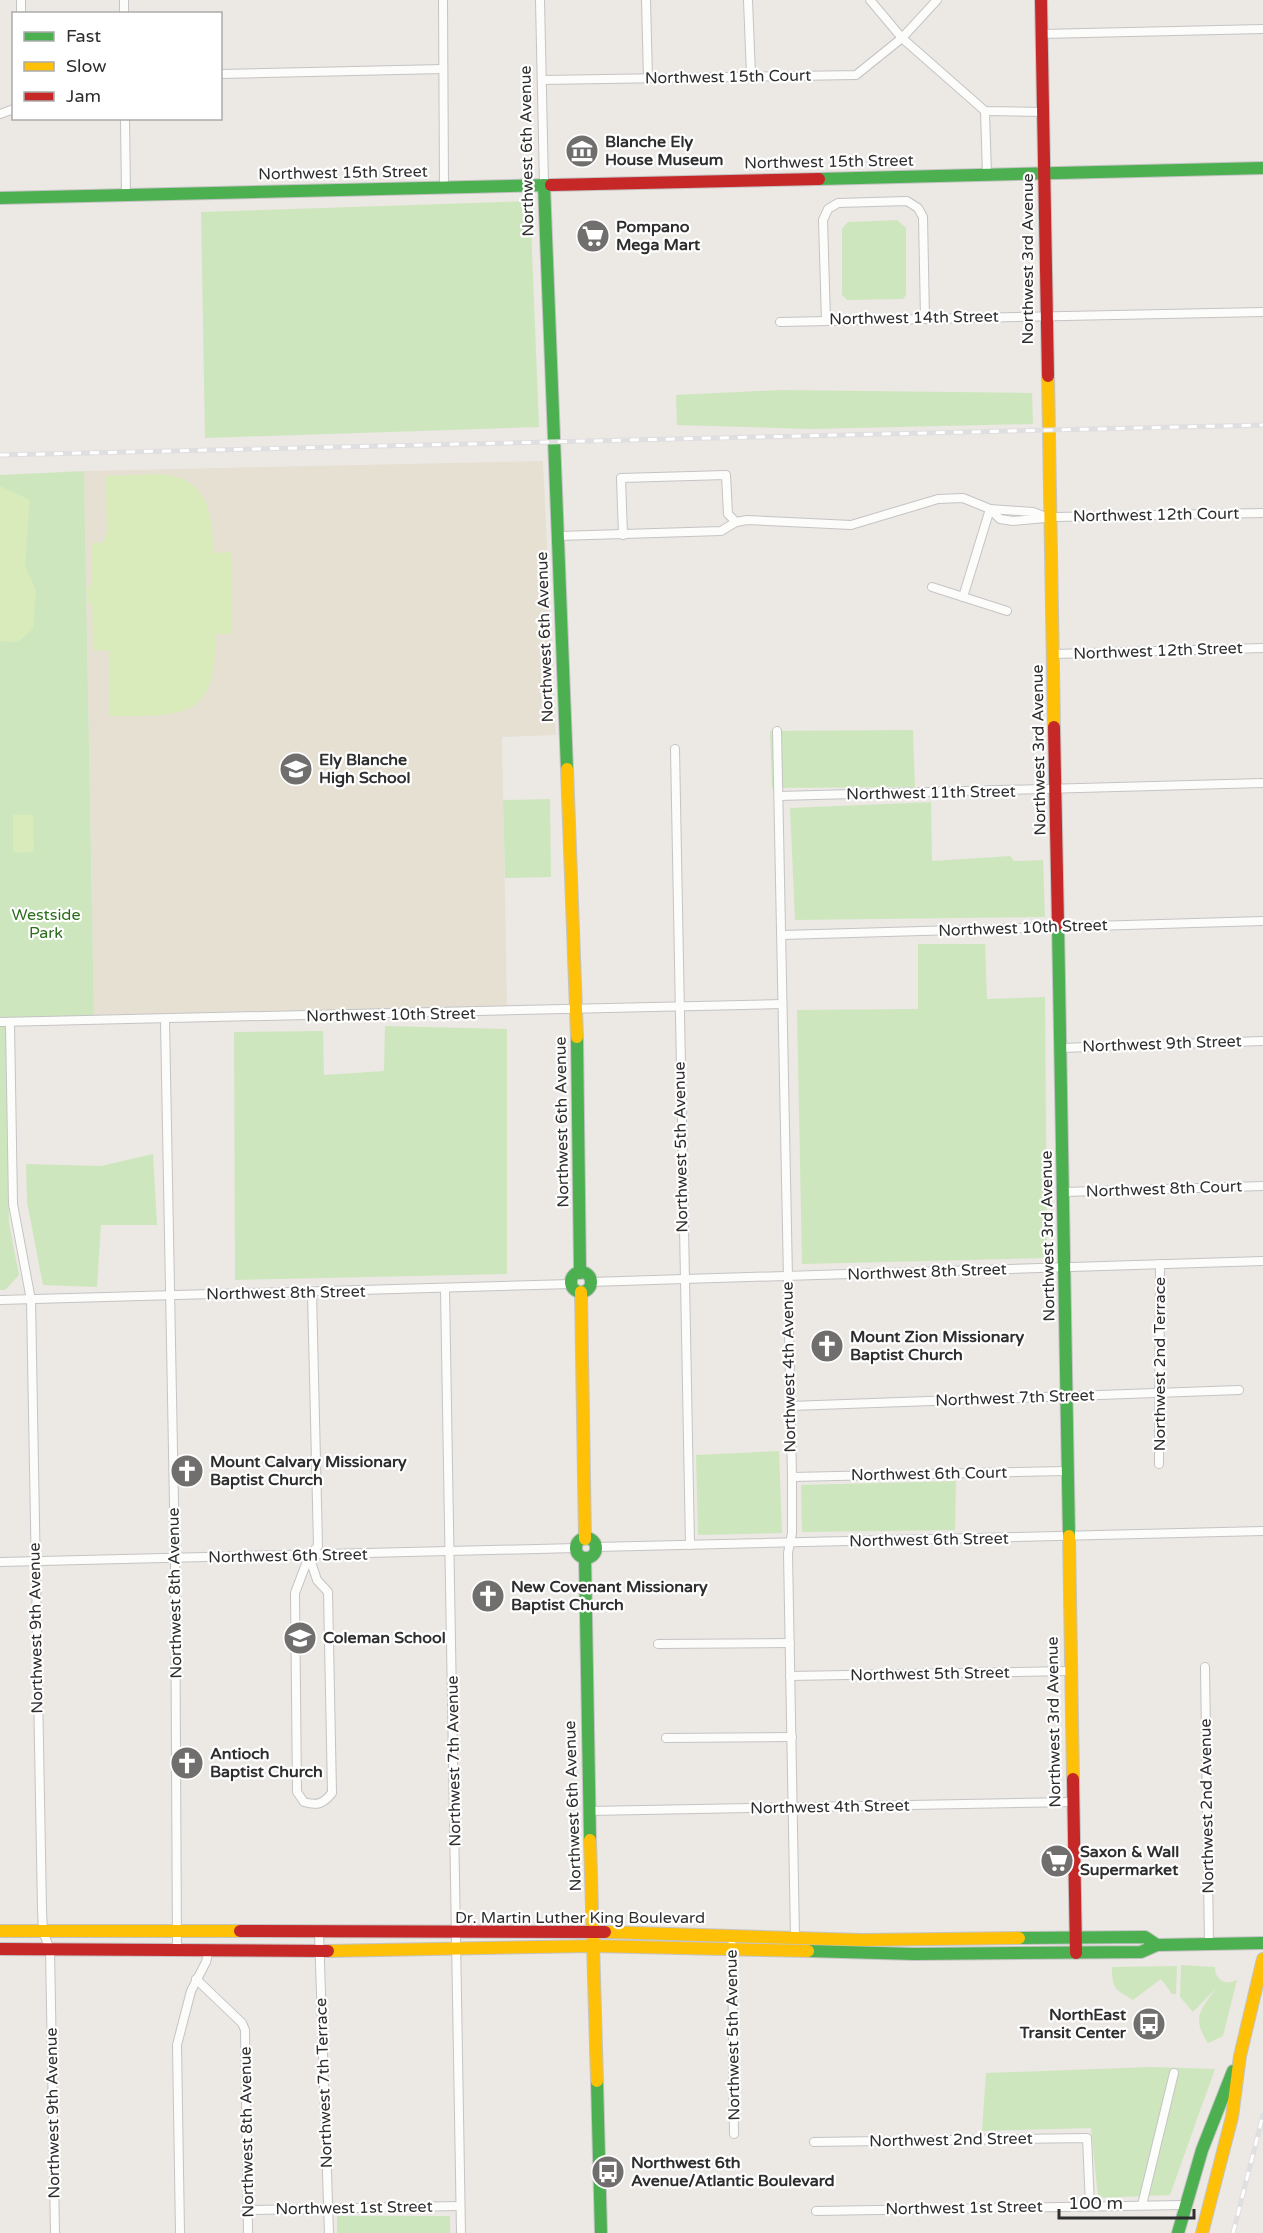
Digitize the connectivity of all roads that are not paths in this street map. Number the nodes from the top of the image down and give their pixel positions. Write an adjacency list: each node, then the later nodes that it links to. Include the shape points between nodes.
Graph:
1 (443, 0): 11 (street)
2 (540, 0): 15 (street, Northwest 6th Avenue)
3 (646, 0): 14 (street)
4 (748, 0): 13 (street)
5 (870, 0): 10 (street)
6 (937, 0): 10 (street, Northwest 15th Court)
7 (1041, 0): 9 (street, Northwest 3rd Avenue)
8 (1263, 28): 9 (street)
9 (1041, 34): 17 (street, Northwest 3rd Avenue)
10 (902, 38): 13 (street, Northwest 15th Court, via 856,75); 16 (street)
11 (443, 69): 12 (street); 23 (street)
12 (222, 74)
13 (751, 75): 14 (street, Northwest 15th Court)
14 (648, 78): 15 (street, Northwest 15th Court)
15 (542, 80): 22 (street, Northwest 6th Avenue)
16 (985, 111): 17 (street); 21 (street)
17 (1043, 112): 20 (street, Northwest 3rd Avenue)
18 (125, 120): 24 (street)
19 (1263, 168): 20 (street, Northwest 15th Street)
20 (1044, 174): 21 (street, Northwest 15th Street); 27 (street, Northwest 3rd Avenue)
21 (987, 175): 22 (street, Northwest 15th Street)
22 (544, 185): 23 (street, Northwest 15th Street); 36 (street, Northwest 6th Avenue)
23 (444, 187): 24 (street, Northwest 15th Street)
24 (126, 195): 25 (street, Northwest 15th Street)
25 (0, 198)
26 (1263, 312): 27 (street, Northwest 14th Street)
27 (1045, 315): 28 (street, Northwest 14th Street); 33 (street, Northwest 3rd Avenue)
28 (925, 318): 29 (street, Northwest 14th Street); 29 (street, via 923,217 918,208 907,201 838,203 828,209 824,220)
29 (826, 321): 30 (street, Northwest 14th Street)
30 (780, 322)
31 (990, 509): 33 (street, via 999,519 1012,521); 34 (street, via 953,497 851,525); 38 (street)
32 (1263, 513): 33 (street, Northwest 12th Court)
33 (1049, 518): 41 (street, Northwest 3rd Avenue)
34 (736, 522): 35 (street, via 721,531); 35 (street, via 728,514 726,475 621,478)
35 (623, 535): 36 (street)
36 (558, 536): 52 (street, Northwest 6th Avenue)
37 (932, 587): 38 (street)
38 (963, 597): 39 (street)
39 (1007, 611)
40 (1263, 648): 41 (street, Northwest 12th Street)
41 (1053, 654): 45 (street, Northwest 3rd Avenue)
42 (777, 731): 46 (street, Northwest 4th Avenue)
43 (675, 749): 51 (street, Northwest 5th Avenue)
44 (1263, 783): 45 (street, Northwest 11th Street)
45 (1056, 790): 46 (street, Northwest 11th Street); 48 (street, Northwest 3rd Avenue)
46 (779, 796): 49 (street, Northwest 4th Avenue)
47 (1263, 921): 48 (street, Northwest 10th Street)
48 (1059, 927): 49 (street, Northwest 10th Street); 57 (street, Northwest 3rd Avenue)
49 (782, 934): 50 (street, Northwest 4th Avenue)
50 (782, 1004): 51 (street, Northwest 10th Street); 64 (street, Northwest 4th Avenue)
51 (678, 1006): 52 (street, Northwest 10th Street); 65 (street, Northwest 5th Avenue)
52 (577, 1010): 53 (street, Northwest 10th Street); 63 (street, Northwest 6th Avenue)
53 (165, 1020): 55 (street, Northwest 10th Street); 70 (street, Northwest 8th Avenue)
54 (0, 1022): 55 (street, Northwest 10th Street)
55 (10, 1024): 72 (street, Northwest 9th Avenue, via 13,1204)
56 (1263, 1041): 57 (street, Northwest 9th Street)
57 (1061, 1048): 59 (street, Northwest 3rd Avenue)
58 (1263, 1186): 59 (street, Northwest 8th Court)
59 (1064, 1192): 62 (street, Northwest 3rd Avenue)
60 (1263, 1262): 61 (street, Northwest 8th Street)
61 (1160, 1264): 62 (street, Northwest 8th Street); 74 (street, Northwest 2nd Terrace)
62 (1065, 1267): 64 (street, Northwest 8th Street); 75 (street, Northwest 3rd Avenue)
63 (580, 1273): 66 (street, via 586,1274); 67 (street, via 572,1278)
64 (787, 1278): 65 (street, Northwest 8th Street); 76 (street, Northwest 4th Avenue)
65 (683, 1280): 66 (street, Northwest 8th Street); 84 (street, Northwest 5th Avenue)
66 (590, 1282): 67 (street, via 586,1290)
67 (576, 1288): 68 (street, Northwest 8th Street); 82 (street)
68 (446, 1289): 69 (street, Northwest 8th Street); 87 (street, Northwest 7th Avenue)
69 (312, 1292): 70 (street, Northwest 8th Street); 88 (street, via 318,1546)
70 (169, 1296): 72 (street, Northwest 8th Street); 89 (street, Northwest 8th Avenue)
71 (0, 1300): 72 (street, Northwest 8th Street)
72 (31, 1300): 92 (street, Northwest 9th Avenue)
73 (1239, 1390): 74 (street, Northwest 7th Street)
74 (1158, 1393): 75 (street, Northwest 7th Street); 77 (street, Northwest 2nd Terrace)
75 (1065, 1398): 76 (street, Northwest 7th Street); 78 (street, Northwest 3rd Avenue)
76 (790, 1406): 79 (street, Northwest 4th Avenue)
77 (1159, 1464)
78 (1066, 1470): 79 (street, Northwest 6th Court); 81 (street, Northwest 3rd Avenue)
79 (792, 1477): 83 (street, Northwest 4th Avenue)
80 (1263, 1531): 81 (street, Northwest 6th Street)
81 (1067, 1537): 83 (street, Northwest 6th Street); 96 (street, Northwest 3rd Avenue)
82 (585, 1539): 85 (street); 86 (street)
83 (791, 1542): 84 (street, Northwest 6th Street); 93 (street, Northwest 4th Avenue)
84 (690, 1545): 85 (street, Northwest 6th Street)
85 (596, 1547): 90 (street, via 594,1554)
86 (576, 1548): 87 (street, Northwest 6th Street); 90 (street, via 577,1554)
87 (449, 1552): 88 (street, Northwest 6th Street); 108 (street, Northwest 7th Avenue, via 453,1605)
88 (309, 1556): 88 (street, via 317,1580 328,1592 332,1793 325,1802 315,1805 304,1802 297,1792 295,1593); 89 (street, Northwest 6th Street)
89 (175, 1558): 92 (street, Northwest 6th Street); 105 (street, Northwest 8th Avenue)
90 (585, 1558): 102 (street, Northwest 6th Avenue)
91 (0, 1562): 92 (street, Northwest 6th Street)
92 (34, 1562): 104 (street, Northwest 9th Avenue)
93 (790, 1643): 94 (street); 97 (street, Northwest 4th Avenue)
94 (657, 1644)
95 (1205, 1667): 114 (street, Northwest 2nd Avenue)
96 (1070, 1671): 97 (street, Northwest 5th Street); 100 (street, Northwest 3rd Avenue)
97 (790, 1676): 98 (street, Northwest 4th Avenue)
98 (792, 1737): 99 (street); 101 (street, Northwest 4th Avenue)
99 (666, 1738)
100 (1072, 1802): 101 (street, Northwest 4th Street); 110 (street, Northwest 3rd Avenue)
101 (794, 1806): 102 (street, Northwest 4th Street); 109 (street, Northwest 4th Avenue)
102 (589, 1811): 106 (street, Northwest 6th Avenue)
103 (0, 1931): 104 (street, Dr. Martin Luther King Boulevard)
104 (43, 1932): 105 (street, Dr. Martin Luther King Boulevard); 118 (street, Northwest 9th Avenue)
105 (178, 1932): 107 (street, Dr. Martin Luther King Boulevard); 119 (street, Northwest 8th Avenue)
106 (594, 1932): 108 (street, Dr. Martin Luther King Boulevard); 112 (street, Dr. Martin Luther King Boulevard); 116 (street, Northwest 6th Avenue)
107 (319, 1933): 108 (street, Dr. Martin Luther King Boulevard); 121 (street, Northwest 7th Terrace)
108 (456, 1934): 122 (street, Northwest 7th Avenue)
109 (795, 1938): 111 (street, Dr. Martin Luther King Boulevard); 112 (street, Dr. Martin Luther King Boulevard)
110 (1076, 1938): 111 (street, Dr. Martin Luther King Boulevard); 115 (street, Dr. Martin Luther King Boulevard, via 1145,1937); 123 (street, Northwest 3rd Avenue)
111 (991, 1940): 124 (street)
112 (731, 1942): 116 (street, Dr. Martin Luther King Boulevard); 124 (street, Dr. Martin Luther King Boulevard); 129 (street, Northwest 5th Avenue)
113 (1263, 1943): 114 (street, Dr. Martin Luther King Boulevard)
114 (1209, 1944): 115 (street, Dr. Martin Luther King Boulevard)
115 (1157, 1945): 123 (street, Dr. Martin Luther King Boulevard, via 1141,1952)
116 (594, 1946): 122 (street, Dr. Martin Luther King Boulevard); 143 (street, Northwest 6th Avenue)
117 (0, 1949): 118 (street, Dr. Martin Luther King Boulevard)
118 (50, 1949): 119 (street, Dr. Martin Luther King Boulevard); 138 (street, Northwest 9th Avenue)
119 (177, 1949): 120 (street, Dr. Martin Luther King Boulevard)
120 (209, 1949): 121 (street, Dr. Martin Luther King Boulevard); 126 (street)
121 (320, 1950): 122 (street, Dr. Martin Luther King Boulevard); 135 (street, Northwest 7th Terrace)
122 (455, 1950): 133 (street, Northwest 7th Avenue)
123 (1077, 1953): 124 (street, Dr. Martin Luther King Boulevard)
124 (991, 1954)
125 (1263, 1959): 127 (street)
126 (196, 1979): 136 (street, Northwest 8th Avenue, via 245,2030); 139 (street, via 177,2045)
127 (1240, 2056): 132 (street, via 1216,2111); 145 (street, via 1232,2117)
128 (1174, 2073): 131 (street)
129 (734, 2134)
130 (814, 2142): 134 (street, Northwest 2nd Street, via 1088,2138)
131 (1142, 2205): 132 (street, Northwest 1st Street); 134 (street, Northwest 1st Street)
132 (1184, 2205): 144 (street)
133 (460, 2206): 135 (street, Northwest 1st Street); 142 (street, Northwest 7th Avenue)
134 (1090, 2206): 137 (street, Northwest 1st Street)
135 (329, 2209): 136 (street, Northwest 1st Street); 141 (street, Northwest 7th Terrace)
136 (248, 2210): 140 (street, Northwest 8th Avenue)
137 (816, 2211)
138 (55, 2233)
139 (180, 2233)
140 (248, 2233)
141 (330, 2233)
142 (461, 2233)
143 (601, 2233)
144 (1178, 2233)
145 (1202, 2233)

